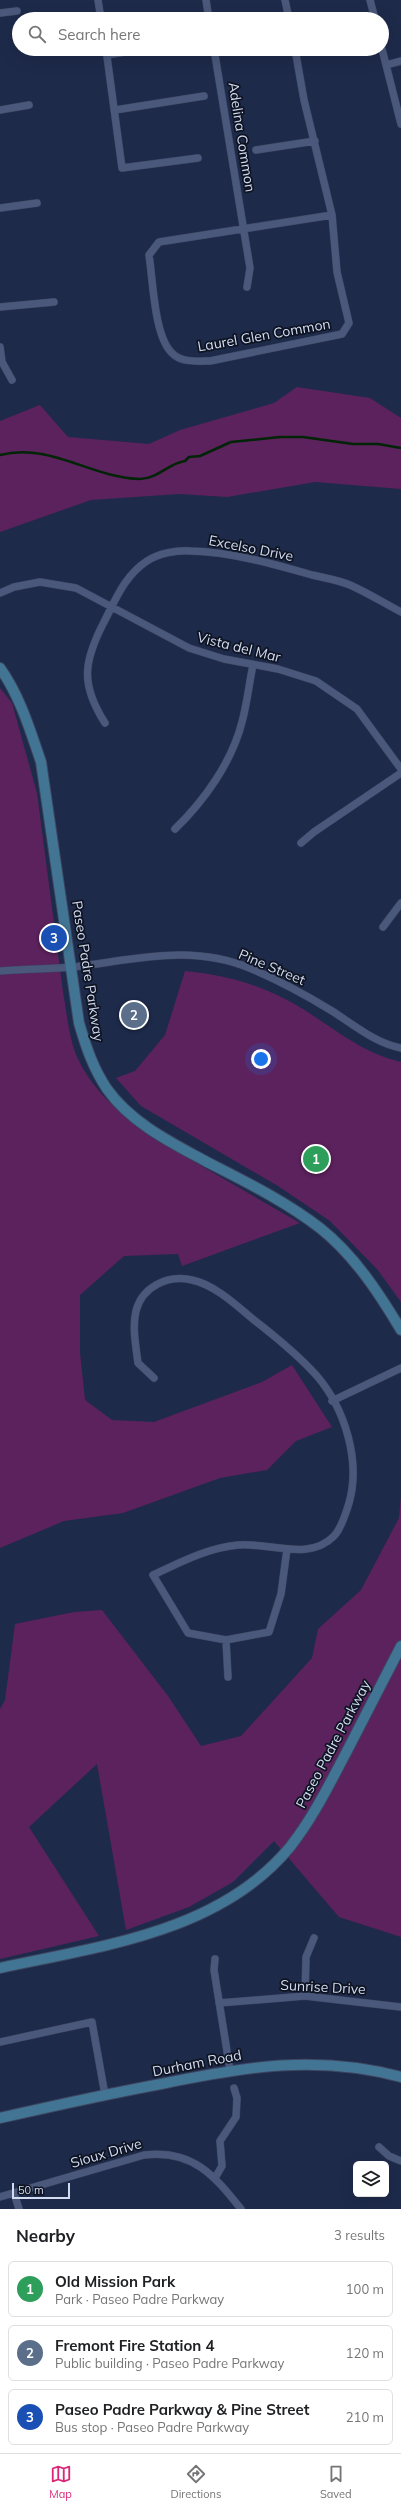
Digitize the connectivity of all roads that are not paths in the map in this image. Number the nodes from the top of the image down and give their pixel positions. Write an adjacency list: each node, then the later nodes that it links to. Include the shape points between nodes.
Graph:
1 (98, 0): 6 (street)
2 (206, 0): 7 (street)
3 (285, 0): 8 (street)
4 (370, 0): 9 (street)
5 (17, 11): 10 (street)
6 (100, 12)
7 (208, 12)
8 (288, 12)
9 (373, 12)
10 (0, 13)
11 (107, 56): 20 (street)
12 (215, 56): 28 (street, Adelina Common)
13 (297, 56): 22 (street, Laurel Glen Common, via 304,100)
14 (384, 56): 16 (street)
15 (401, 61): 16 (street)
16 (386, 65): 21 (street)
17 (204, 96): 20 (street)
18 (29, 105): 19 (street)
19 (0, 110)
20 (115, 110): 24 (street, via 122,168)
21 (401, 124)
22 (315, 141): 23 (street); 27 (street, Laurel Glen Common)
23 (256, 150)
24 (198, 158)
25 (37, 203): 26 (street)
26 (0, 208)
27 (332, 215): 28 (street, Laurel Glen Common); 28 (street, Laurel Glen Common, via 337,272 349,323 342,334 210,362 190,362 172,354 161,337 149,255 159,242)
28 (244, 229): 29 (street, Adelina Common, via 250,268)
29 (247, 287)
30 (54, 302): 31 (street)
31 (0, 307)
32 (0, 347): 33 (street, via 2,362)
33 (12, 380)
34 (0, 594): 35 (street, Vista del Mar, via 14,587 40,582 76,588)
35 (112, 607): 36 (street, Excelso Drive, via 125,582 148,560 170,553 190,551 222,554 350,585); 37 (street, Vista del Mar, via 190,648); 39 (street, Excelso Drive, via 90,649 87,679 92,703)
36 (401, 612)
37 (253, 665): 40 (street, Vista del Mar, via 278,669 316,681 357,709); 42 (street, via 242,724 226,761 196,809)
38 (0, 668): 46 (main road, Paseo Padre Parkway, via 10,682 41,762)
39 (105, 723)
40 (401, 769)
41 (401, 773): 43 (street)
42 (175, 829)
43 (301, 843)
44 (401, 903): 45 (street)
45 (383, 927)
46 (72, 967): 47 (street, Pine Street); 48 (street, Pine Street, via 148,955 178,954 218,959 250,968 292,986 359,1031); 49 (main road, Paseo Padre Parkway, via 79,1023 88,1054 108,1091 133,1116 168,1141 273,1197 320,1229 363,1272)
47 (0, 971)
48 (401, 1048)
49 (401, 1330)
50 (401, 1368): 52 (street)
51 (154, 1378): 52 (street, via 138,1363 135,1312 141,1299 151,1288 163,1281 178,1278 205,1284 290,1348 318,1377)
52 (332, 1401): 53 (street, via 352,1450 352,1491 346,1511 335,1535 318,1548)
53 (287, 1549): 54 (street, via 281,1594 269,1632); 54 (street, via 239,1545 204,1551 153,1575 188,1633)
54 (226, 1640): 56 (street)
55 (401, 1646): 59 (main road, Paseo Padre Parkway, via 322,1799 289,1847 247,1887 200,1915 136,1938)
56 (228, 1677)
57 (314, 1938): 60 (street, via 306,1957)
58 (215, 1959): 61 (street, via 214,1970)
59 (0, 1968)
60 (305, 1996): 61 (street, Sunrise Drive); 62 (street, Sunrise Drive)
61 (219, 2002): 64 (street)
62 (401, 2007)
63 (0, 2042): 67 (street, via 92,2022)
64 (230, 2070): 65 (main road, Durham Road, via 301,2063 343,2066); 67 (main road, Durham Road)
65 (401, 2077)
66 (234, 2088): 71 (street, via 237,2098 236,2117 220,2142 222,2166)
67 (105, 2095): 68 (main road, Durham Road)
68 (0, 2118)
69 (379, 2147): 70 (street, via 389,2156)
70 (401, 2161)
71 (215, 2178): 72 (street, Sioux Drive, via 188,2159 174,2154 159,2153 144,2155); 75 (street, Sioux Drive)
72 (14, 2193): 73 (street, Sioux Drive); 74 (street)
73 (0, 2198)
74 (19, 2209)
75 (241, 2209)

